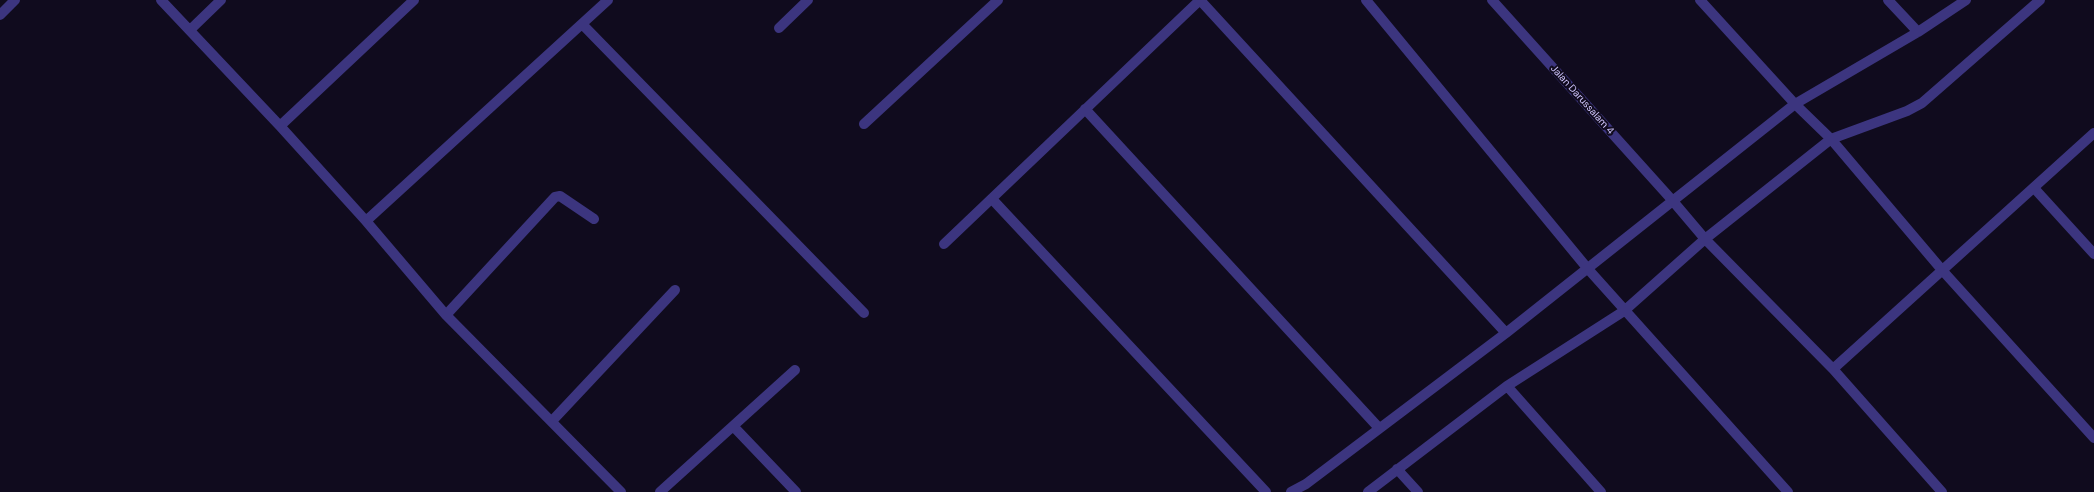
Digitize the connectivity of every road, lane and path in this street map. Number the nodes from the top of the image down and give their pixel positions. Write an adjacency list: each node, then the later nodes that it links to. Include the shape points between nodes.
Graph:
1 (15, 0): 15 (street)
2 (162, 0): 18 (street)
3 (221, 0): 18 (street)
4 (414, 0): 23 (street)
5 (608, 0): 16 (street)
6 (808, 0): 17 (street)
7 (998, 0): 22 (street)
8 (1200, 0): 21 (street); 40 (street)
9 (1366, 0): 34 (street)
10 (1492, 0): 28 (street, Jalan Darussalam 4)
11 (1700, 0): 20 (street)
12 (1888, 0): 19 (street)
13 (1966, 0): 19 (street)
14 (2040, 0): 25 (street, via 1922,103 1896,116)
15 (0, 15)
16 (582, 24): 30 (street); 38 (street)
17 (779, 28)
18 (190, 30): 23 (street)
19 (1918, 32): 20 (street)
20 (1795, 104): 25 (street); 28 (street)
21 (1085, 109): 27 (street); 46 (street)
22 (864, 124)
23 (280, 126): 30 (street)
24 (2094, 133): 26 (street)
25 (1831, 139): 31 (street); 35 (street)
26 (2034, 188): 33 (street); 35 (street)
27 (992, 199): 32 (street); 52 (street)
28 (1672, 200): 31 (street, Jalan Darussalam 4); 34 (street)
29 (594, 219): 39 (street, via 560,196 555,197)
30 (366, 221): 39 (street)
31 (1705, 239): 37 (street); 41 (street, Jalan Darussalam 4)
32 (944, 244)
33 (2094, 254)
34 (1588, 269): 37 (street); 40 (street)
35 (1942, 270): 41 (street); 47 (street)
36 (675, 290): 44 (street)
37 (1624, 311): 43 (street); 57 (street)
38 (864, 314)
39 (446, 315): 44 (street)
40 (1506, 333): 46 (street)
41 (1833, 369): 58 (street, Jalan Darussalam 4)
42 (795, 370): 45 (street)
43 (1507, 386): 48 (street); 56 (street)
44 (552, 421): 49 (street)
45 (733, 426): 50 (street); 51 (street)
46 (1379, 428): 53 (street, via 1306,484)
47 (2094, 438)
48 (1397, 469): 54 (street); 55 (street)
49 (621, 492)
50 (660, 492)
51 (796, 492)
52 (1266, 492)
53 (1291, 492)
54 (1368, 492)
55 (1418, 492)
56 (1601, 492)
57 (1788, 492)
58 (1942, 492)

